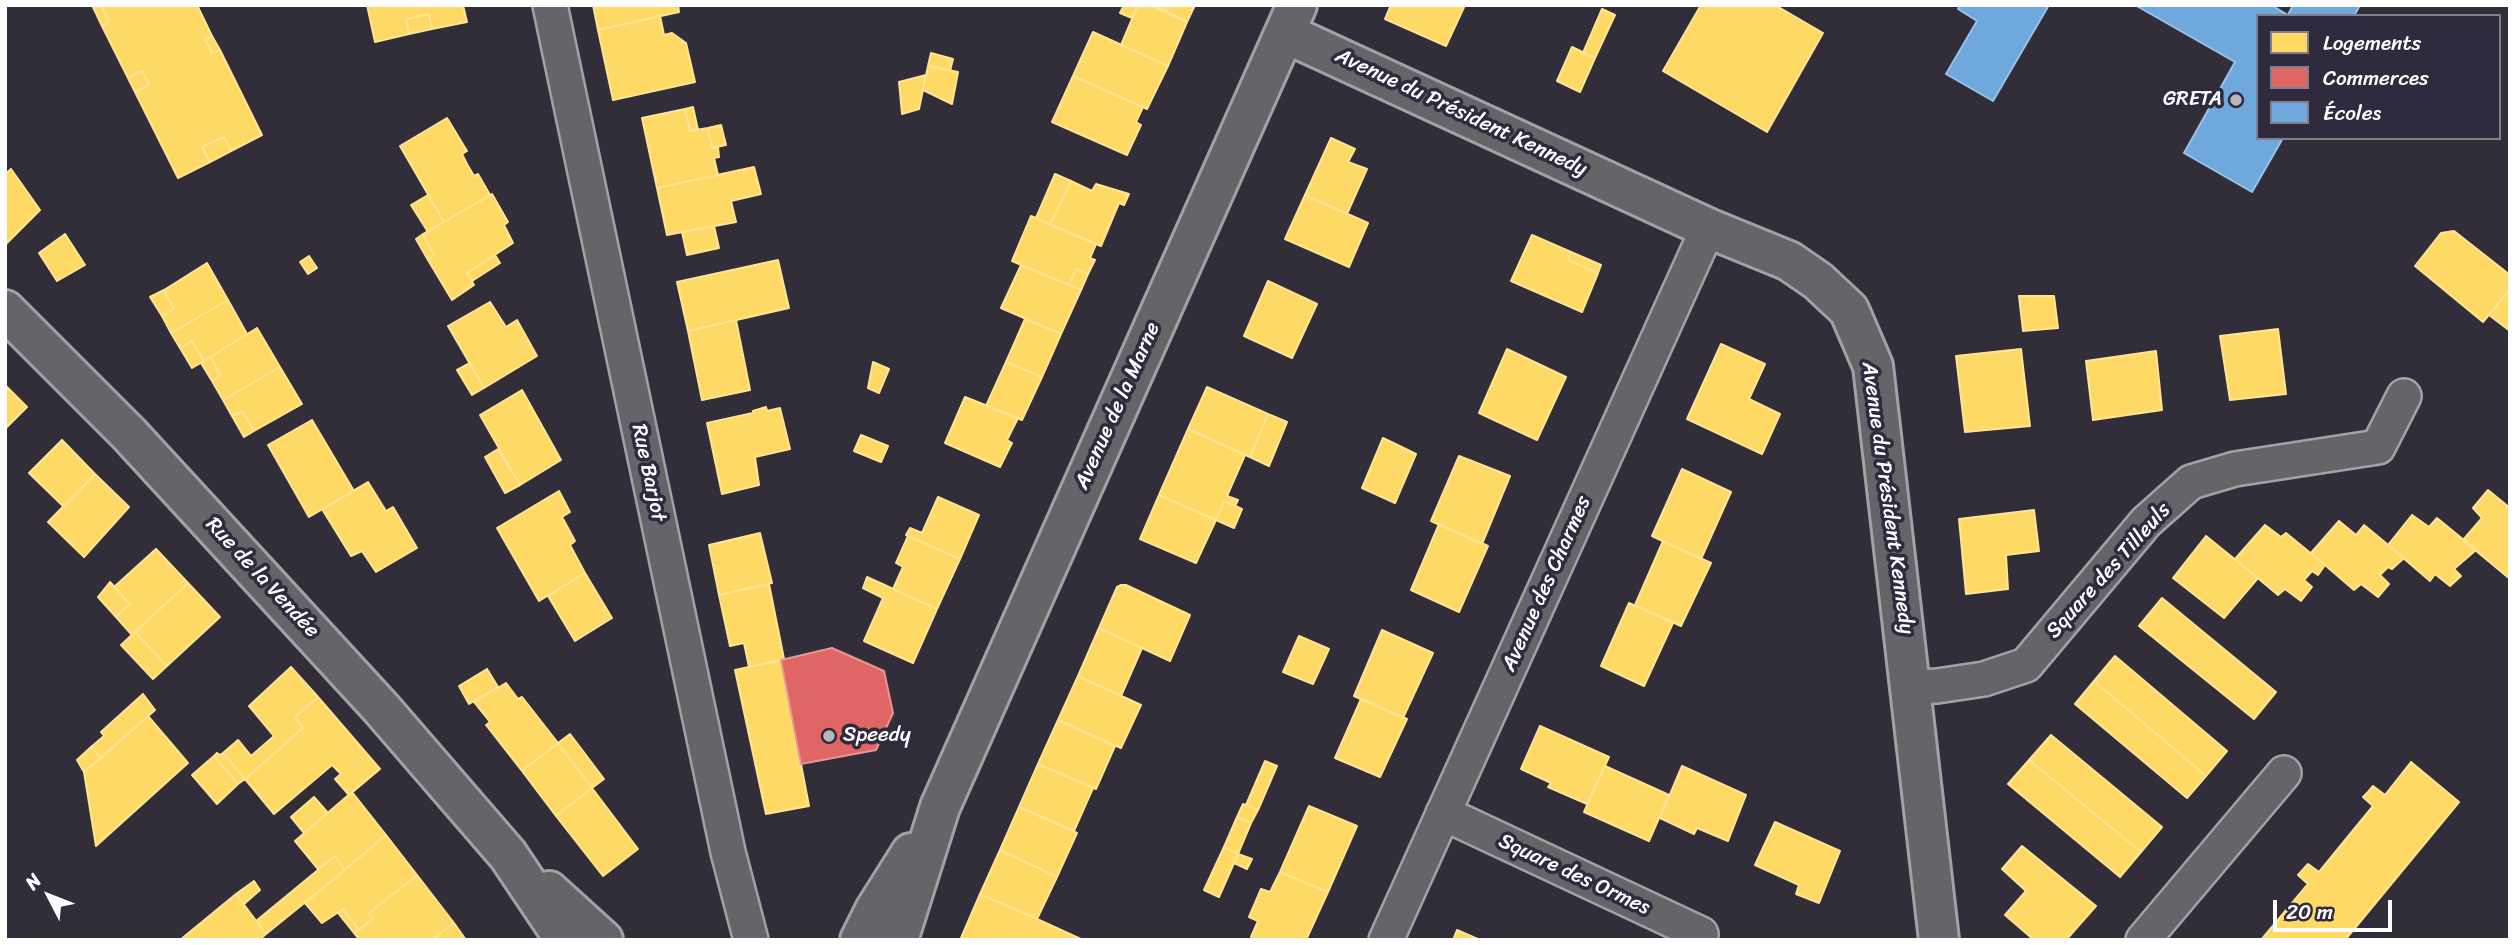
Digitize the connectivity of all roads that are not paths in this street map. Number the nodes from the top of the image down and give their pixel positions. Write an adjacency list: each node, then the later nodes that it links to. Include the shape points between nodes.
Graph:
1 (550, 5): 11 (street, Rue Barjot, via 728,852)
2 (1291, 19): 3 (main road, Avenue du Président Kennedy); 10 (main road, Avenue de la Marne, via 940,807 875,910)
3 (1708, 228): 6 (main road, Avenue du Président Kennedy, via 1789,261 1818,281 1849,310 1854,321 1873,366); 8 (street, Avenue des Charmes)
4 (5, 310): 9 (main road, Rue de la Vendée, via 243,557)
5 (2404, 396): 6 (street, Square des Tilleuls, via 2378,447 2235,469 2191,482 2147,522 2026,665 1984,679)
6 (1912, 687): 16 (main road, Avenue du Président Kennedy)
7 (2284, 773): 17 (street)
8 (1443, 813): 14 (street, Avenue des Charmes); 15 (street, Square des Ormes, via 1701,934)
9 (508, 855): 12 (main road, Rue de la Vendée); 13 (main road, Rue de la Vendée)
10 (866, 937)
11 (756, 938)
12 (565, 940)
13 (603, 940)
14 (1387, 940)
15 (1700, 940)
16 (1939, 940)
17 (2143, 940)

